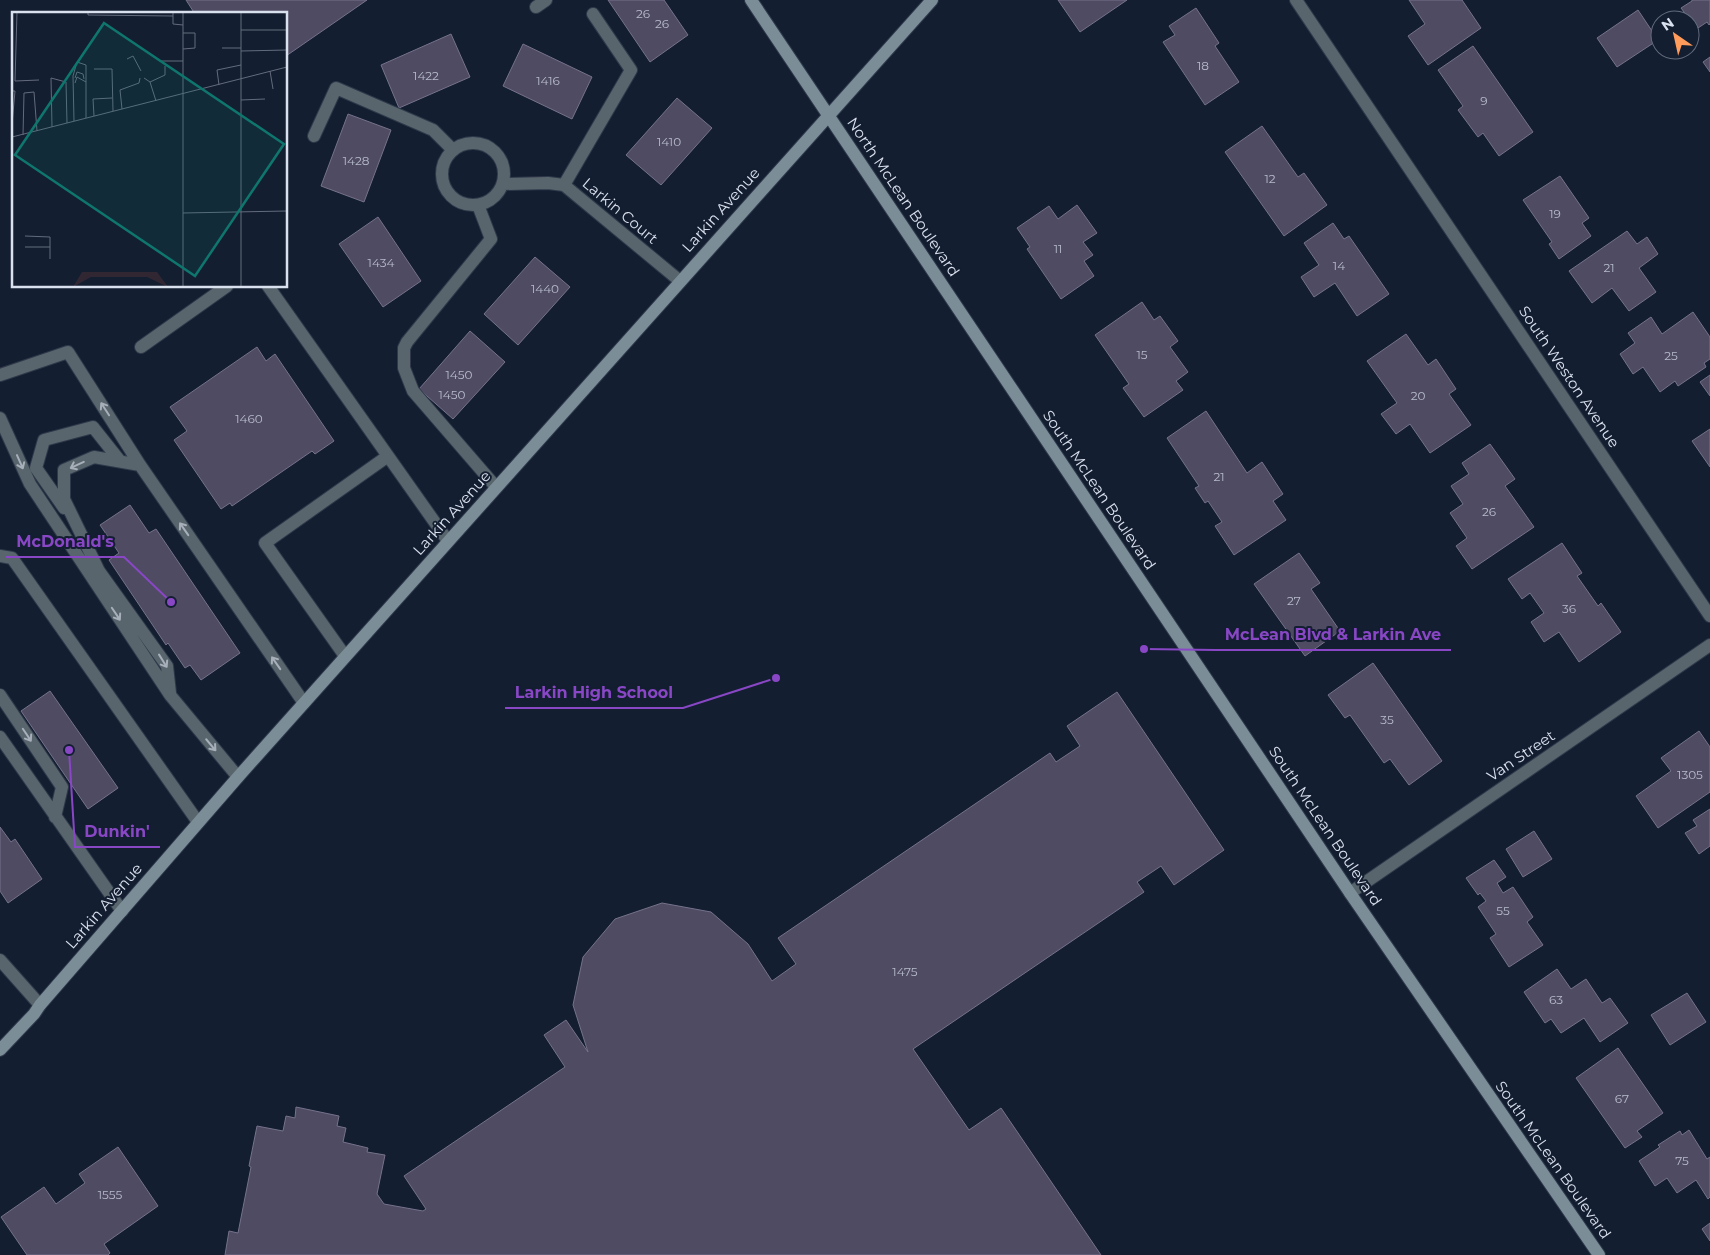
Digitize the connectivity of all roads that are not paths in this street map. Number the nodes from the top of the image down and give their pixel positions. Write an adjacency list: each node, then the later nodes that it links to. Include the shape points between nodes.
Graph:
1 (751, 0): 5 (main road, North McLean Boulevard)
2 (932, 0): 5 (main road, Larkin Avenue)
3 (1296, 0): 26 (street, South Weston Avenue)
4 (593, 14): 9 (street, via 631,70)
5 (828, 114): 11 (main road, Larkin Avenue); 16 (main road, North McLean Boulevard)
6 (314, 136): 7 (street, via 336,88 433,130)
7 (453, 150): 8 (street, via 468,143 489,147 503,163); 10 (street, via 444,163 443,183 454,199 462,204)
8 (503, 184): 9 (street, Larkin Court); 10 (street, via 491,200)
9 (564, 185): 11 (street, Larkin Court)
10 (478, 205): 21 (street, via 491,239 407,342 404,368 413,391)
11 (680, 281): 21 (main road, Larkin Avenue)
12 (224, 288): 14 (street)
13 (269, 288): 18 (street)
14 (141, 347)
15 (0, 375): 20 (street, one-way to 15, via 68,352)
16 (1028, 412): 36 (main road, South McLean Boulevard)
17 (0, 418): 30 (street, one-way to 30, via 30,484)
18 (388, 456): 23 (street); 28 (street, via 265,543)
19 (120, 461): 20 (street); 22 (street, one-way to 22, via 94,457 64,470 64,499); 22 (street, via 93,427 44,440 36,468)
20 (140, 465): 31 (street, one-way to 20)
21 (496, 487): 23 (main road, Larkin Avenue)
22 (76, 525): 30 (street, one-way to 30, via 98,572 167,666)
23 (448, 541): 28 (main road, Larkin Avenue)
24 (6, 557): 25 (street); 35 (street)
25 (0, 566)
26 (1710, 616)
27 (1710, 645): 36 (street, Van Street)
28 (345, 656): 31 (main road, Larkin Avenue)
29 (0, 695): 34 (street, one-way to 34, via 62,787)
30 (170, 695): 33 (street, one-way to 33)
31 (304, 702): 33 (main road, Larkin Avenue)
32 (0, 737): 34 (street)
33 (238, 777): 35 (main road, Larkin Avenue)
34 (55, 817): 37 (street)
35 (198, 822): 37 (main road, Larkin Avenue)
36 (1350, 893): 41 (main road, South McLean Boulevard)
37 (122, 912): 39 (main road, Larkin Avenue)
38 (0, 960): 39 (street)
39 (40, 1005): 40 (main road, Larkin Avenue)
40 (0, 1050)
41 (1599, 1255)

